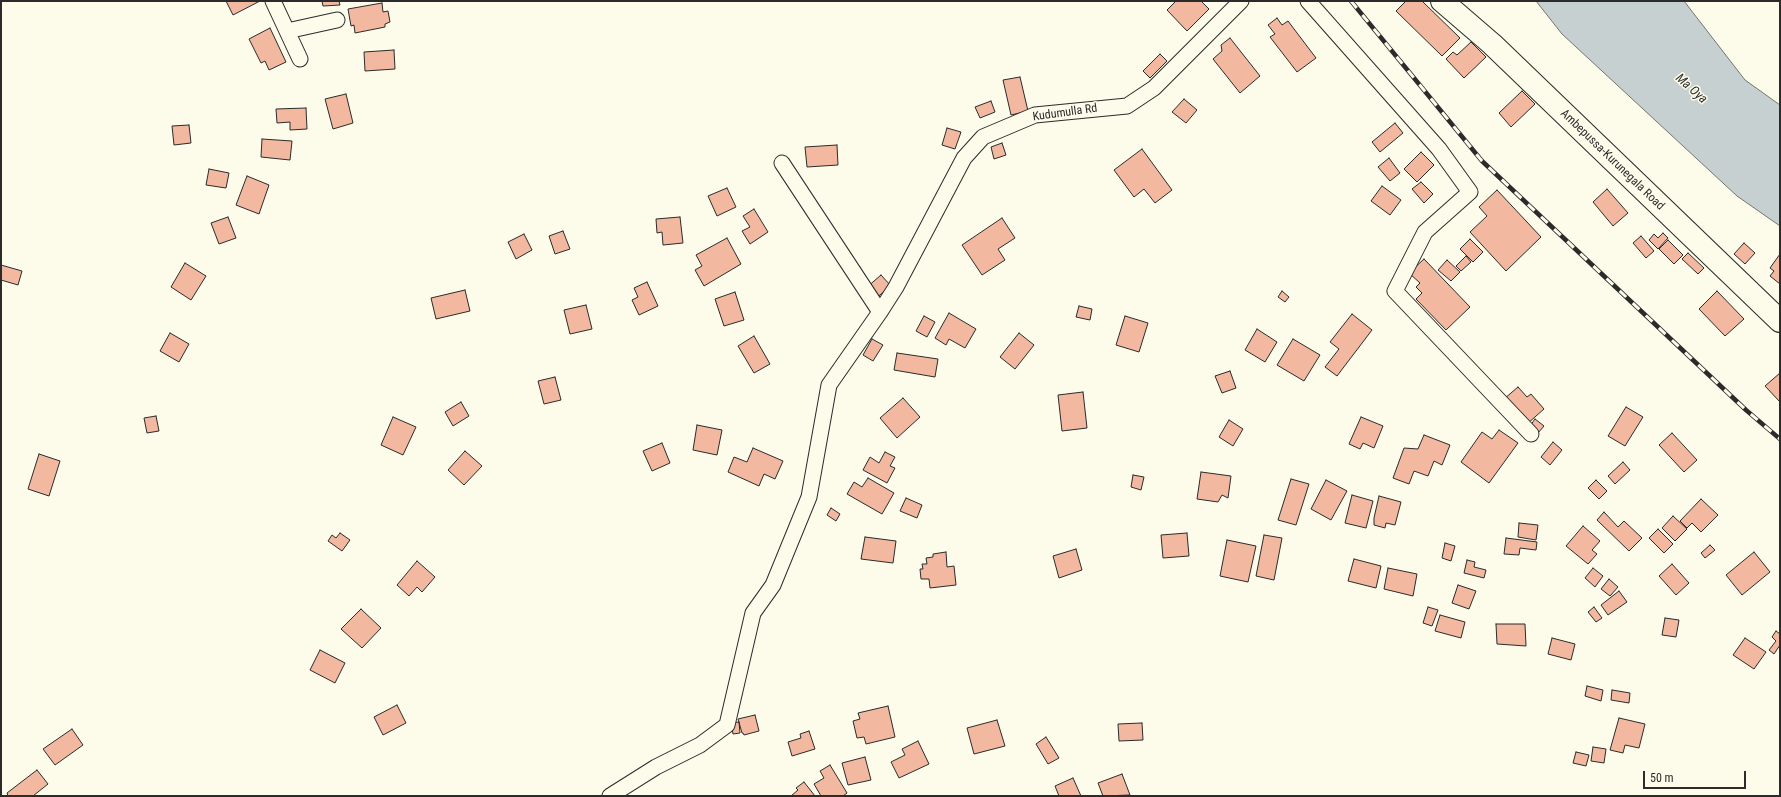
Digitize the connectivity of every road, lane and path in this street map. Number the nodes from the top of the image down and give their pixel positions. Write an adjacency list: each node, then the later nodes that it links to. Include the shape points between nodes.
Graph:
1 (273, 1): 6 (street)
2 (1241, 1): 9 (street, Kudumulla Rd, via 1154,88 1127,106 1035,115 983,137 964,158 896,287)
3 (1308, 1): 11 (street, via 1439,149 1470,192 1425,232 1395,291)
4 (1442, 1): 10 (highway, Ambepussa-Kurunegala Road, via 1492,44)
5 (337, 20): 6 (street)
6 (287, 31): 7 (street)
7 (300, 59)
8 (782, 164): 9 (street)
9 (880, 312): 12 (street, Kudumulla Rd, via 829,385 809,497 773,585 753,613 727,725 700,745 656,767)
10 (1780, 321)
11 (1531, 434)
12 (610, 796)

